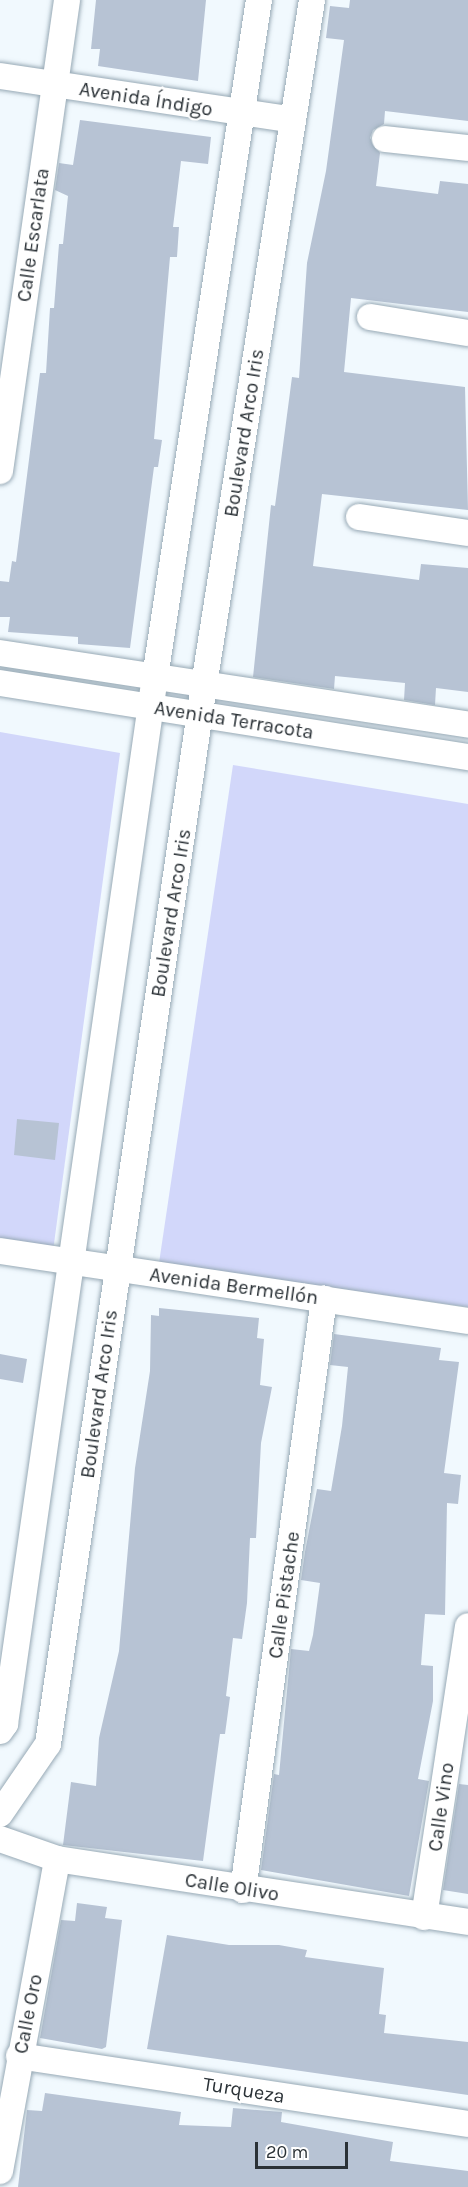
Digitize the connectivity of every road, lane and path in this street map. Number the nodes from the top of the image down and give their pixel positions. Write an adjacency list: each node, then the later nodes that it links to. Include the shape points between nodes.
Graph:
1 (67, 0): 5 (street, Calle Escarlata)
2 (259, 0): 6 (street)
3 (312, 0): 7 (street, Boulevard Arco Iris)
4 (0, 76): 5 (street, Avenida Índigo)
5 (55, 85): 6 (street, Avenida Índigo); 12 (street, Calle Escarlata)
6 (240, 113): 7 (street, Avenida Índigo); 16 (street)
7 (293, 120): 18 (street, Boulevard Arco Iris)
8 (386, 139): 9 (street)
9 (468, 148)
10 (370, 317): 11 (street)
11 (468, 333)
12 (0, 471)
13 (359, 517): 14 (street)
14 (468, 534)
15 (0, 653): 16 (street, Avenida Terracota)
16 (155, 677): 18 (street, Avenida Terracota); 19 (street)
17 (0, 683): 19 (street, Avenida Terracota)
18 (204, 685): 20 (street, Boulevard Arco Iris); 21 (street, Avenida Terracota)
19 (152, 707): 20 (street, Avenida Terracota); 24 (street)
20 (201, 715): 22 (street, Avenida Terracota); 25 (street, Boulevard Arco Iris)
21 (468, 725)
22 (468, 757)
23 (0, 1251): 24 (street, Avenida Bermellón)
24 (73, 1262): 25 (street, Avenida Bermellón); 29 (street, via 5,1724)
25 (117, 1269): 26 (street, Avenida Bermellón); 31 (street, Boulevard Arco Iris, via 48,1744)
26 (324, 1299): 27 (street, Avenida Bermellón); 34 (street, Calle Pistache)
27 (468, 1321)
28 (468, 1626): 30 (street, Calle Vino)
29 (0, 1731)
30 (460, 1736): 35 (street, Calle Vino)
31 (0, 1814)
32 (0, 1839): 33 (street, Calle Olivo)
33 (57, 1858): 34 (street, Calle Olivo); 37 (street, Calle Oro)
34 (243, 1890): 35 (street, Calle Olivo)
35 (424, 1917): 36 (street, Calle Olivo)
36 (468, 1922)
37 (20, 2056): 38 (street, Turqueza); 39 (street, Calle Oro)
38 (468, 2124)
39 (0, 2170)

